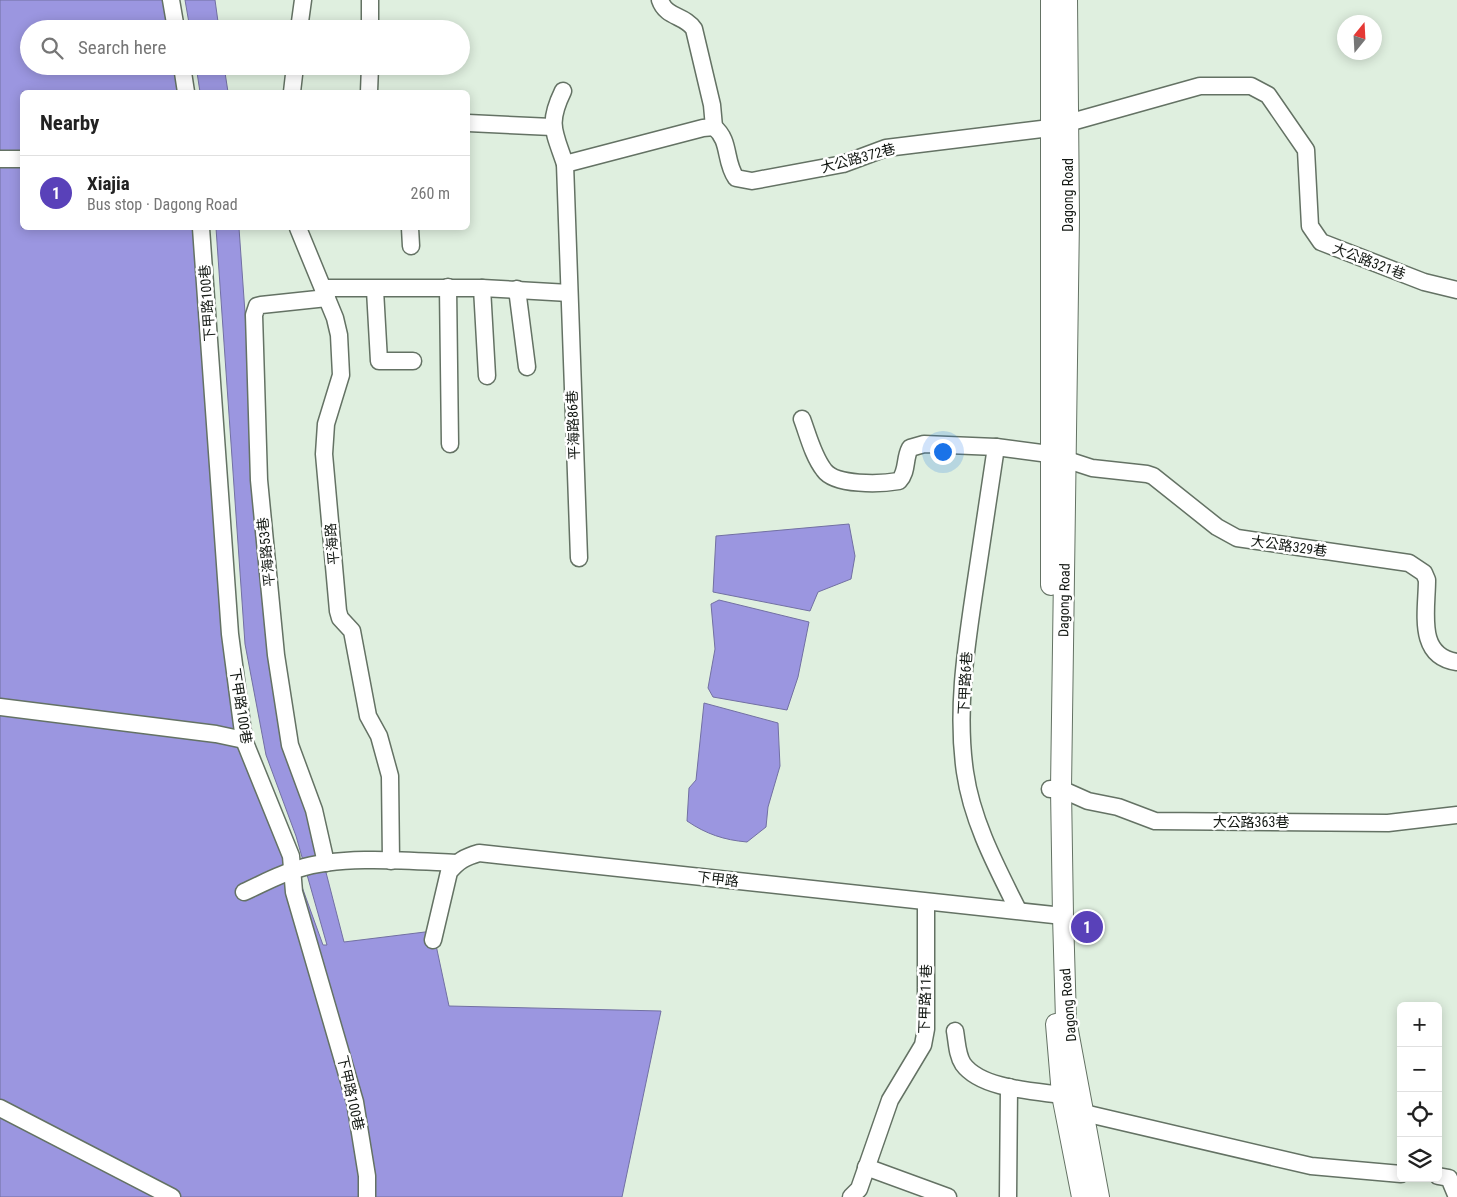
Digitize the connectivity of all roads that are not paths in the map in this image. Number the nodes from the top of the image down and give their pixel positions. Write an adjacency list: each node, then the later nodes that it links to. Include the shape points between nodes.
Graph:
1 (171, 0): 7 (street)
2 (303, 0): 8 (street)
3 (370, 0): 9 (street)
4 (660, 0): 20 (street, via 667,12 690,23 694,29 712,105)
5 (1051, 0): 18 (main road, Dagong Road)
6 (1067, 0): 18 (main road, Dagong Road)
7 (174, 20)
8 (301, 20)
9 (370, 20)
10 (183, 75): 13 (street)
11 (294, 75): 14 (street)
12 (370, 75): 15 (street)
13 (186, 90)
14 (292, 90)
15 (369, 90)
16 (563, 91): 19 (street, via 552,115)
17 (470, 123): 19 (street)
18 (1059, 126): 20 (street, 大公路372巷, via 886,148 844,164 744,181 731,171 725,139); 32 (street, 大公路321巷, via 1200,86 1240,85 1261,89 1306,150 1310,226 1321,242 1424,282); 41 (main road, Dagong Road, via 1069,218)
19 (552, 127): 23 (street, 平海路86巷)
20 (714, 128): 23 (street, via 703,128)
21 (0, 159): 22 (street)
22 (20, 159)
23 (565, 164): 34 (street, 平海路86巷)
24 (201, 230): 45 (street, 下甲路100巷, via 230,634)
25 (299, 230): 33 (street, 平海路)
26 (410, 230): 27 (street)
27 (411, 246)
28 (448, 287): 29 (street); 31 (street); 39 (street)
29 (482, 288): 30 (street); 37 (street)
30 (517, 289): 34 (street); 36 (street)
31 (376, 290): 33 (street); 35 (street, via 379,362)
32 (1457, 290)
33 (325, 293): 48 (street, 平海路, via 335,318 342,365 326,424 324,454 338,611 352,631 367,711 379,736 390,776); 50 (street, 平海路53巷, via 260,305 254,315 259,480 276,655 290,745 314,810)
34 (569, 293): 42 (street, 平海路86巷)
35 (413, 361)
36 (528, 367)
37 (487, 376)
38 (802, 419): 40 (street, via 823,470 852,482 899,481 905,472 907,454 915,446)
39 (450, 444)
40 (996, 447): 41 (street); 54 (street, 下甲路6巷, via 961,699 965,772 972,799 985,842)
41 (1058, 457): 43 (street, 大公路329巷, via 1092,468 1154,476 1217,527 1237,538 1409,563 1424,573 1427,580 1426,632 1430,647 1445,659); 46 (main road, Dagong Road)
42 (578, 558)
43 (1457, 662)
44 (0, 707): 45 (street)
45 (244, 740): 51 (street, 下甲路100巷)
46 (1056, 789): 47 (street, 大公路363巷, via 1155,821 1388,823); 55 (main road, Dagong Road)
47 (1457, 815)
48 (391, 861): 49 (street); 50 (street)
49 (456, 863): 53 (street, 下甲路, via 465,857 493,852); 56 (street, via 450,872)
50 (324, 864): 51 (street)
51 (295, 870): 52 (street); 66 (street, 下甲路100巷, via 294,892 356,1102 368,1176)
52 (244, 892)
53 (926, 903): 54 (street, 下甲路); 62 (street, 下甲路11巷, via 926,1029 923,1045 890,1100)
54 (1018, 910): 55 (street, 下甲路)
55 (1057, 916): 59 (main road, Dagong Road, via 1056,1021); 61 (main road, Dagong Road, via 1066,1020)
56 (433, 940)
57 (955, 1031): 58 (street, via 964,1065 979,1077)
58 (1009, 1087): 59 (street); 69 (street)
59 (1062, 1095): 70 (main road, Dagong Road)
60 (0, 1108): 65 (street)
61 (1084, 1113): 63 (street, via 1311,1166); 71 (main road, Dagong Road)
62 (866, 1167): 67 (street, 下甲路11巷, via 859,1189); 68 (street)
63 (1397, 1174)
64 (1442, 1177): 72 (street, via 1449,1178)
65 (172, 1197)
66 (367, 1197)
67 (851, 1197)
68 (948, 1197)
69 (1008, 1197)
70 (1082, 1197)
71 (1099, 1197)
72 (1457, 1197)

